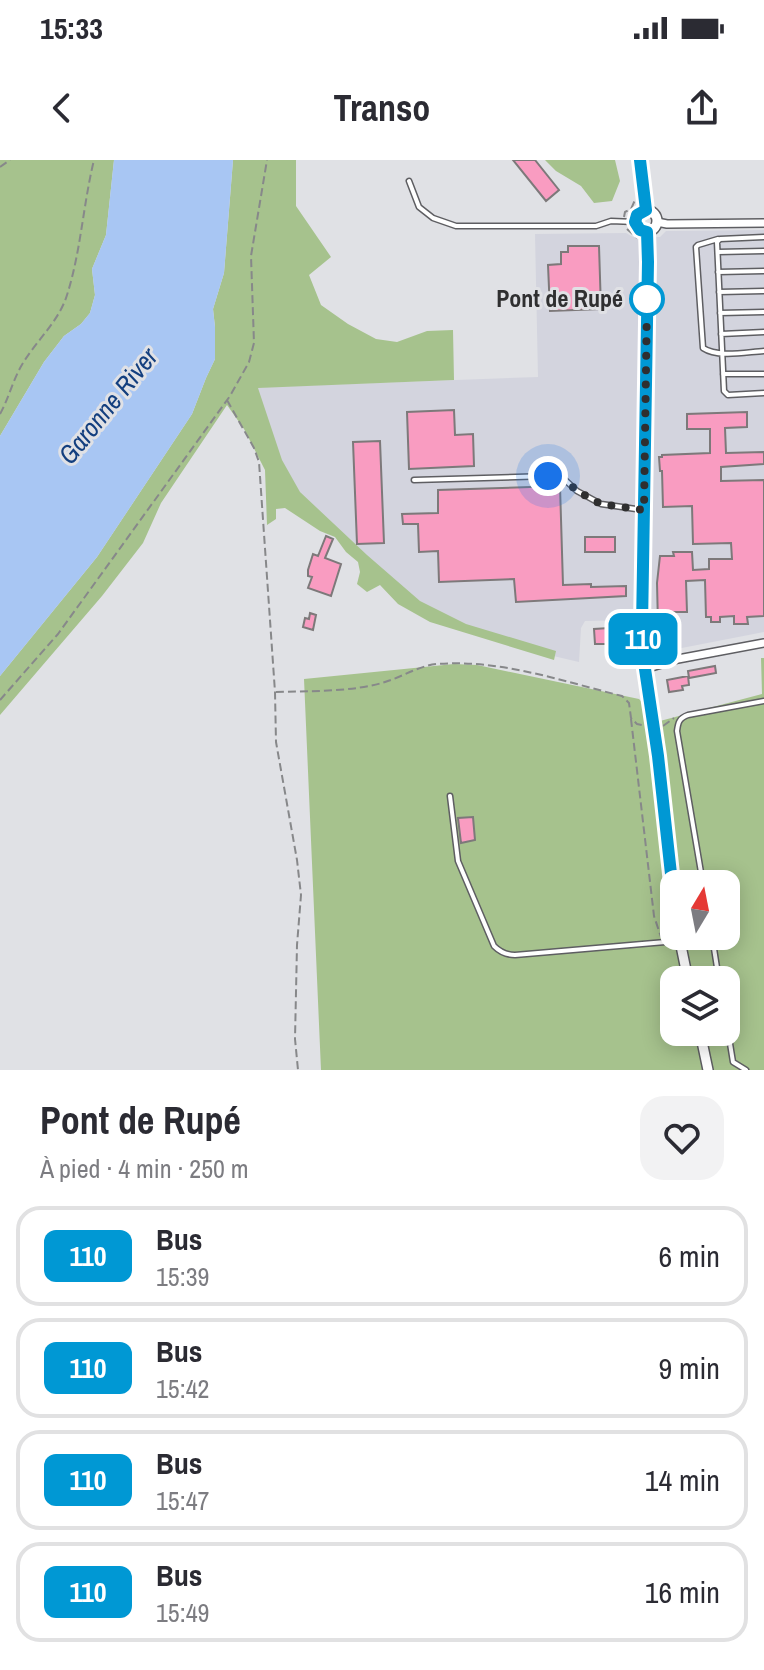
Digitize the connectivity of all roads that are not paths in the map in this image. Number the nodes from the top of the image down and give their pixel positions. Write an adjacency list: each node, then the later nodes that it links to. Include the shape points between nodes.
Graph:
1 (640, 160): 3 (street)
2 (409, 181): 4 (lane, via 419,207 456,226)
3 (646, 210): 4 (street); 5 (street)
4 (635, 222): 7 (street)
5 (657, 222): 6 (street); 7 (street)
6 (764, 223)
7 (647, 232): 26 (street)
8 (764, 237): 9 (lane)
9 (718, 239): 11 (lane); 21 (lane, via 696,249 702,344 705,350)
10 (764, 251): 11 (lane)
11 (717, 252): 13 (lane)
12 (764, 271): 13 (lane)
13 (718, 272): 15 (lane)
14 (764, 291): 15 (lane)
15 (719, 292): 17 (lane)
16 (764, 312): 17 (lane)
17 (720, 313): 19 (lane)
18 (764, 332): 19 (lane)
19 (721, 334): 21 (lane)
20 (764, 351): 21 (lane)
21 (722, 353): 22 (lane)
22 (723, 374): 23 (lane); 24 (lane, via 726,394)
23 (764, 374)
24 (764, 393)
25 (414, 480): 26 (lane, via 548,476 563,478 601,504)
26 (644, 510): 28 (street)
27 (764, 643): 28 (street, via 662,666)
28 (645, 664): 31 (street)
29 (764, 701): 32 (lane, via 688,715 678,723)
30 (450, 796): 33 (lane, via 458,861 499,951 515,955)
31 (670, 870)
32 (701, 870)
33 (660, 942)
34 (703, 1046): 36 (street)
35 (730, 1046): 37 (lane, via 733,1062)
36 (708, 1070)
37 (746, 1070)

